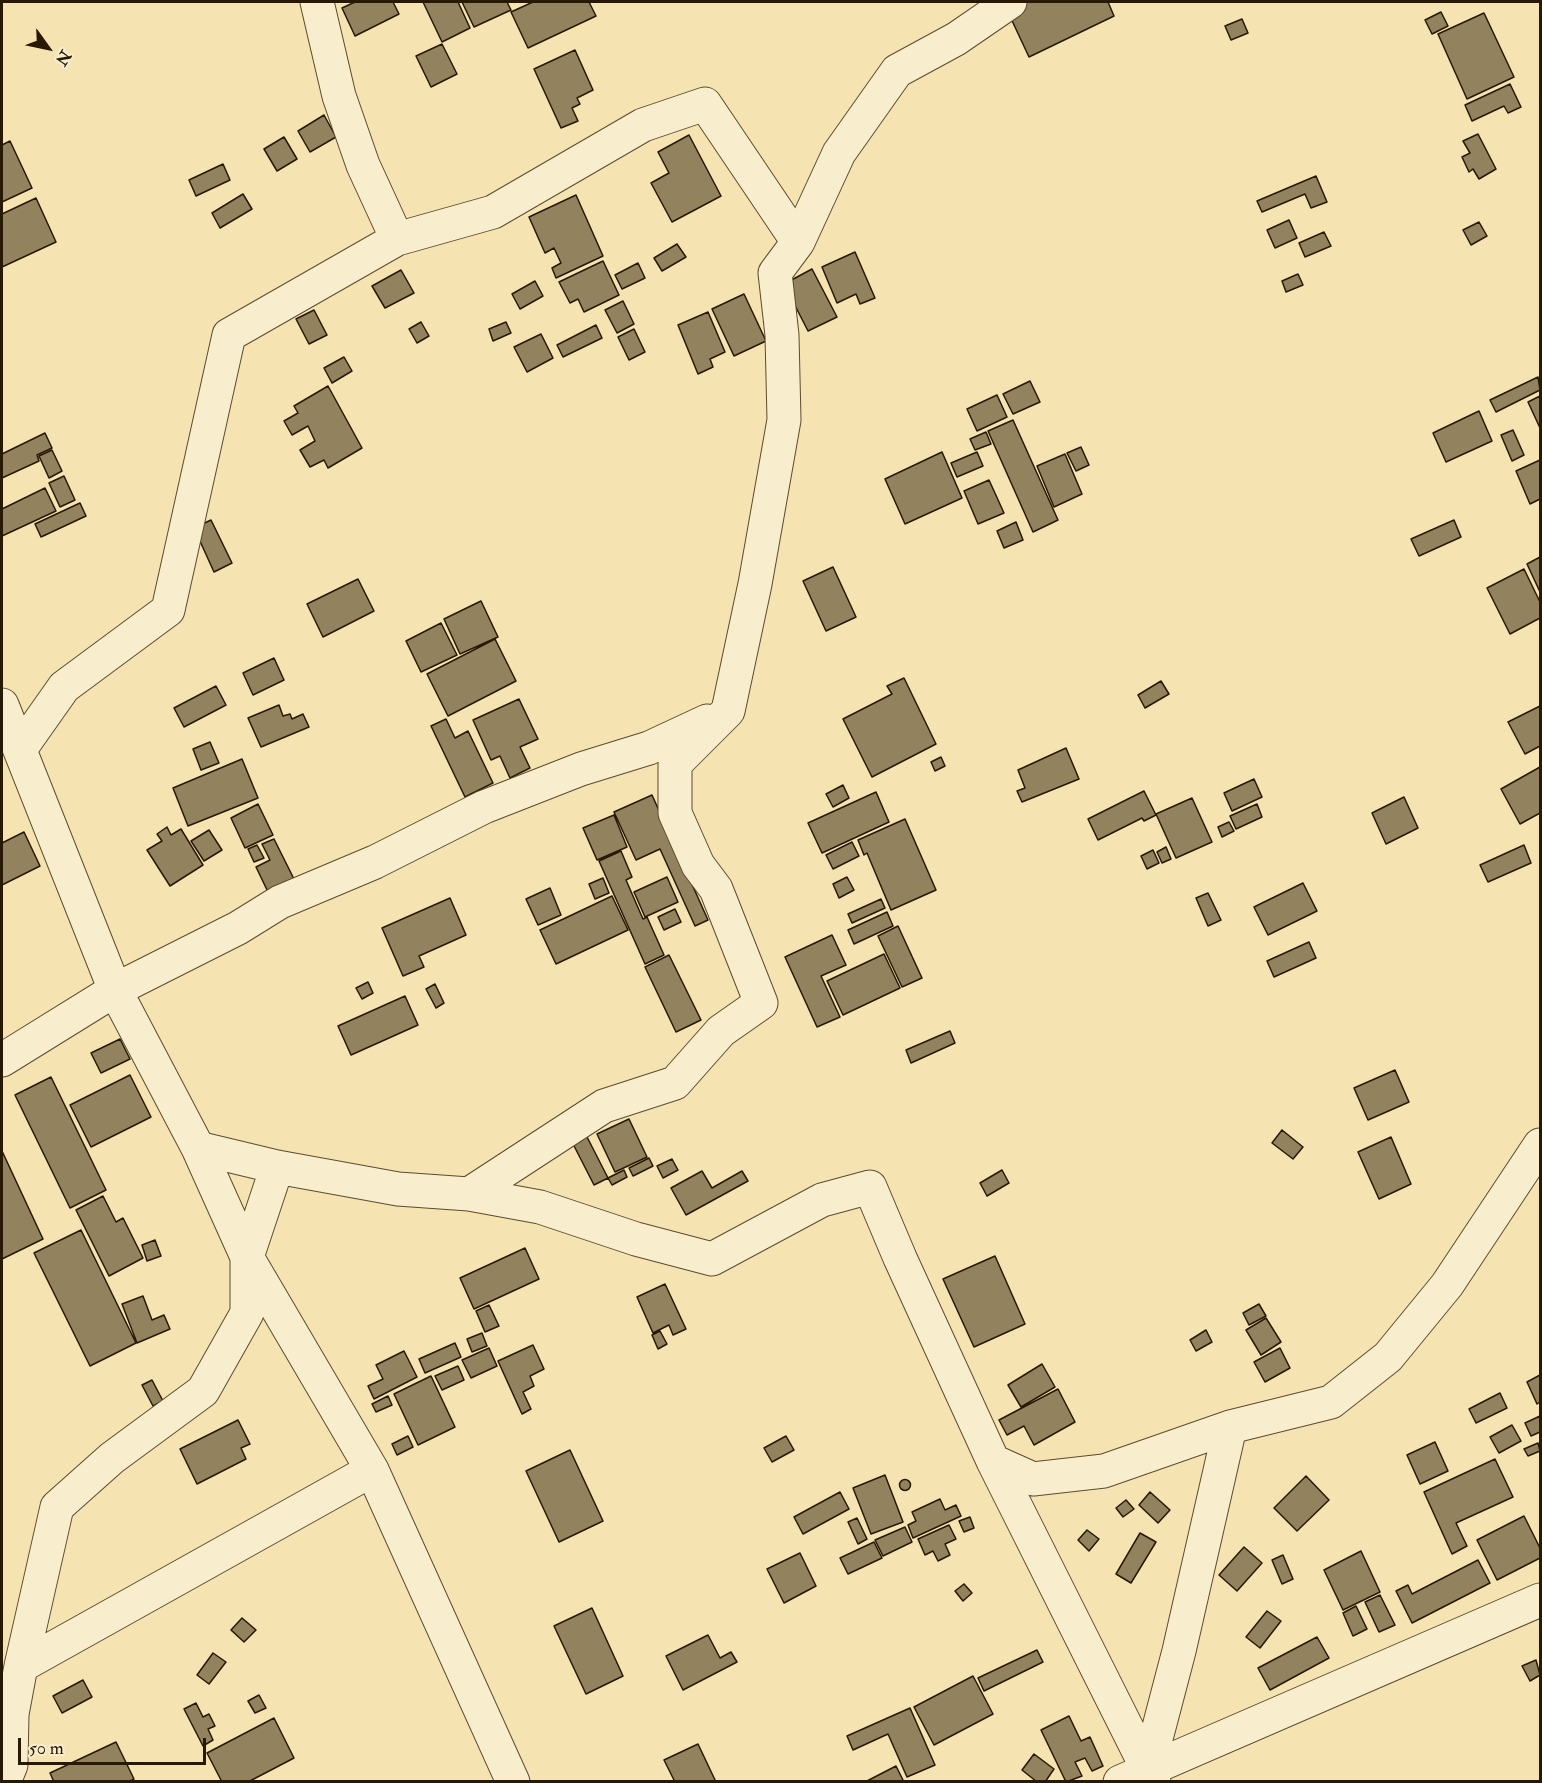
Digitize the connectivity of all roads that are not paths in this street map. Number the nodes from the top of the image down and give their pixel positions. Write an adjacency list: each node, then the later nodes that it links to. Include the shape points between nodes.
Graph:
1 (316, 2): 3 (street, via 346,116 363,165)
2 (1010, 2): 4 (street, via 956,39 897,71 839,153)
3 (397, 239): 4 (street, via 493,212 643,125 705,104); 7 (street, via 229,335 168,610 64,687)
4 (798, 242): 6 (street, via 775,273 782,335 783,420)
5 (2, 705): 7 (street)
6 (728, 711): 8 (street, via 649,748 581,769 484,807 375,862 280,902 238,928); 13 (street, via 675,764 675,813 698,865 716,889 761,1003 721,1031 675,1083 604,1107)
7 (21, 748): 8 (street)
8 (115, 990): 9 (street); 11 (street)
9 (2, 1059)
10 (1540, 1145): 15 (street, via 1447,1285 1388,1357 1331,1402)
11 (198, 1148): 12 (street); 14 (street)
12 (277, 1167): 13 (street, via 398,1189); 14 (street)
13 (469, 1194): 16 (street, via 540,1207 712,1259 822,1200 870,1187)
14 (247, 1257): 17 (street); 19 (street, via 247,1313 203,1391 112,1458 57,1508)
15 (1230, 1428): 16 (street, via 1104,1472 1033,1479); 20 (street, via 1179,1651)
16 (993, 1461): 20 (street)
17 (372, 1470): 19 (street); 22 (street)
18 (1540, 1600): 20 (street)
19 (21, 1666): 21 (street, via 12,1714 11,1765)
20 (1141, 1777)
21 (4, 1782)
22 (513, 1782)

